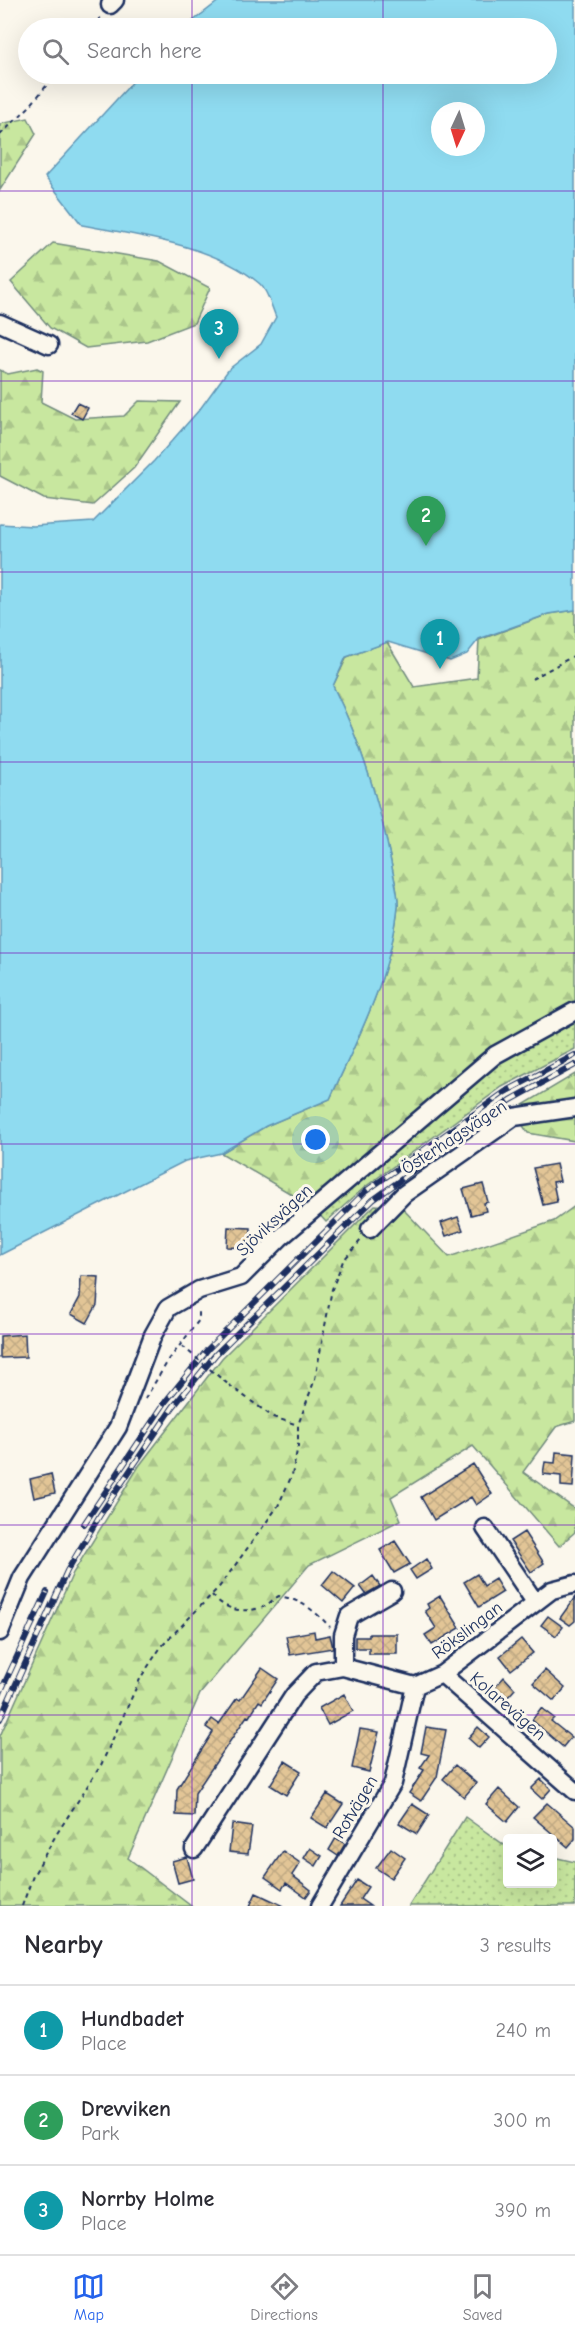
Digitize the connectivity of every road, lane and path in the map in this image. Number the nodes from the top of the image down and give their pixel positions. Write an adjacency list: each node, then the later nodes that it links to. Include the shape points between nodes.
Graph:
1 (48, 84): 2 (path)
2 (0, 135)
3 (0, 323): 4 (street)
4 (49, 345)
5 (575, 655): 6 (path)
6 (532, 679)
7 (575, 1011): 10 (street, Sjöviksvägen, via 495,1055 280,1238 241,1277)
8 (575, 1108): 9 (street, Österhagsvägen, via 514,1117 404,1194)
9 (370, 1229): 13 (path, via 343,1261 332,1289 315,1379)
10 (199, 1290): 11 (path, via 199,1320); 19 (street, Sjöviksvägen, via 168,1308 153,1335 118,1427 22,1578)
11 (182, 1346): 12 (path); 13 (path, bridge, via 266,1413)
12 (140, 1404)
13 (298, 1425): 17 (path, via 292,1475 278,1506)
14 (485, 1528): 18 (street)
15 (575, 1582): 18 (street, Rökslingan, via 552,1590)
16 (392, 1591): 20 (street, via 349,1616)
17 (212, 1595): 20 (path, via 221,1606 239,1610 265,1606 279,1596 291,1598 308,1606); 26 (path, via 161,1647 141,1677 101,1765 33,1876)
18 (535, 1602): 22 (street, Rökslingan)
19 (0, 1632)
20 (343, 1635): 21 (street)
21 (343, 1667): 23 (street); 25 (street, via 316,1672 294,1695)
22 (442, 1674): 23 (street, Rökslingan); 24 (street, Kolarevägen)
23 (415, 1686): 27 (street, Rotvägen, via 393,1783)
24 (575, 1791)
25 (194, 1849)
26 (22, 1906)
27 (320, 1906)

